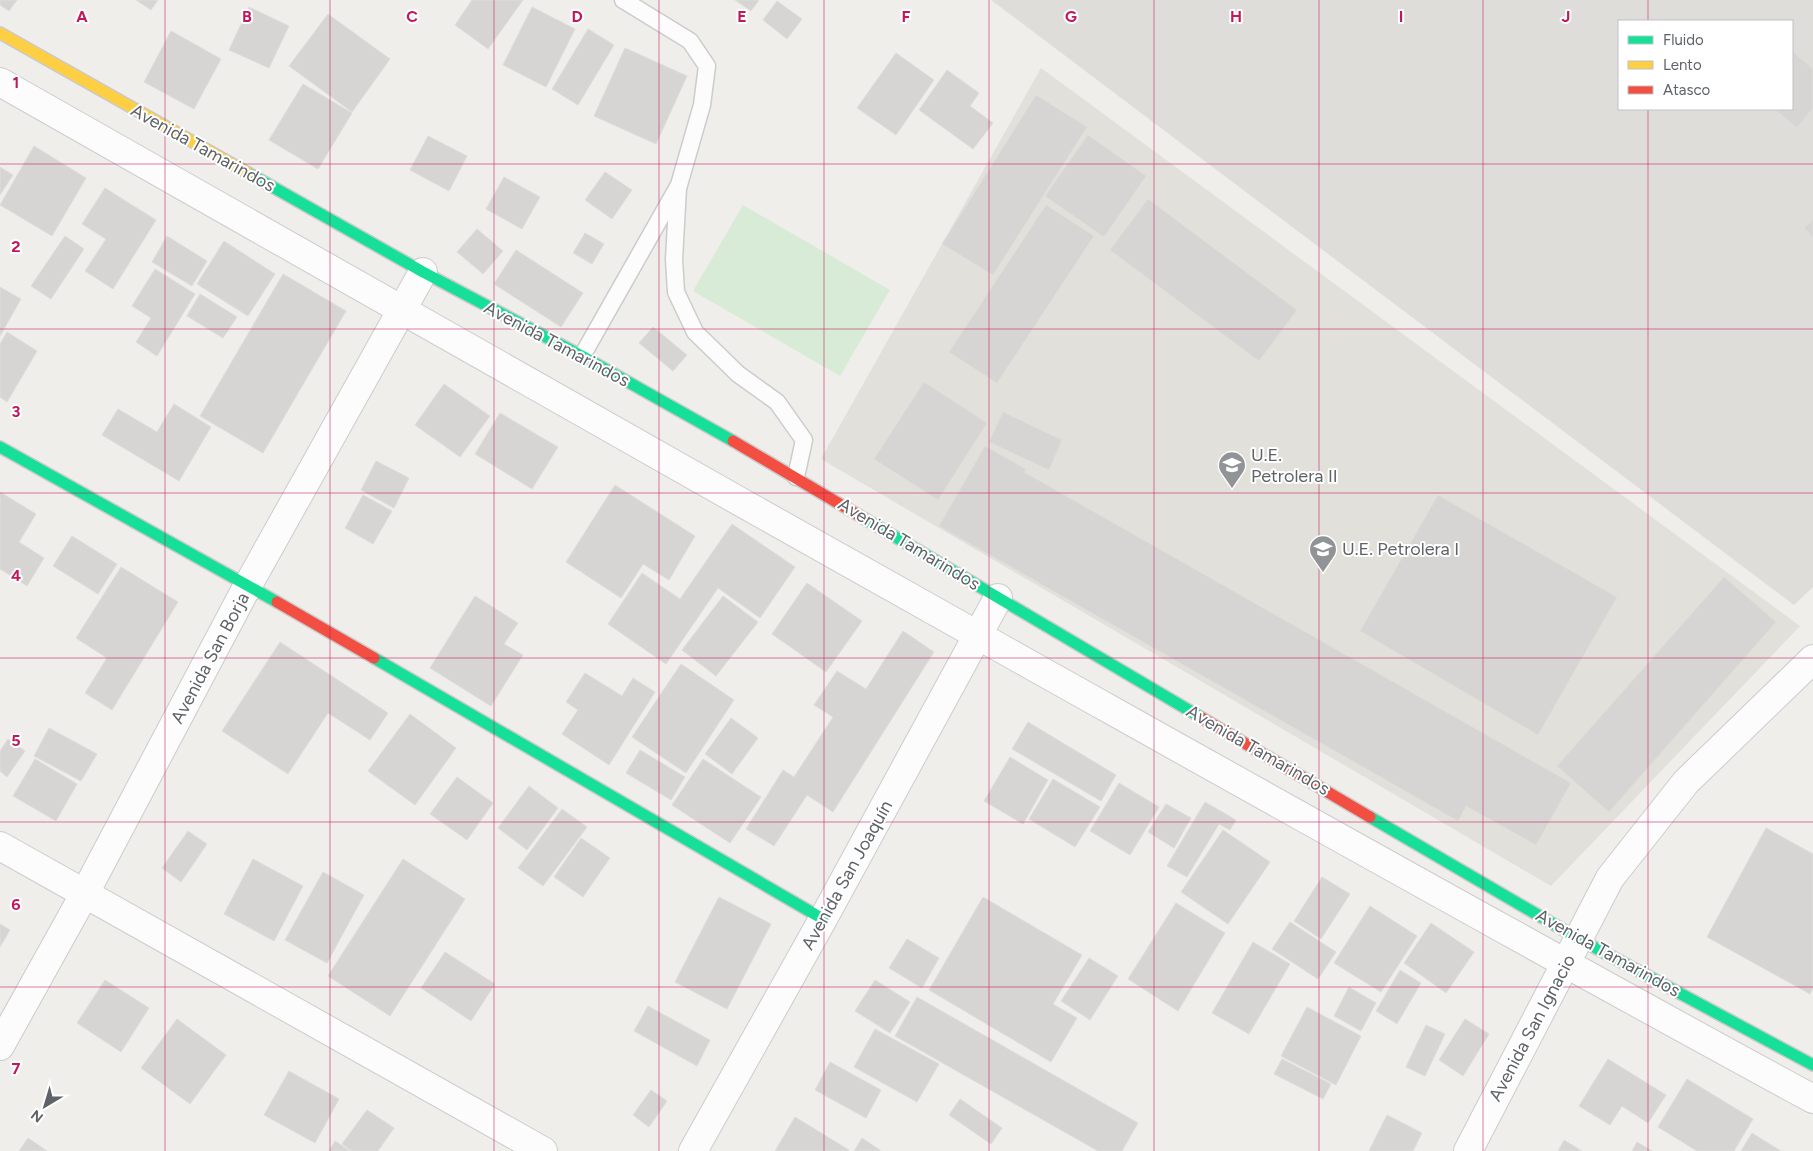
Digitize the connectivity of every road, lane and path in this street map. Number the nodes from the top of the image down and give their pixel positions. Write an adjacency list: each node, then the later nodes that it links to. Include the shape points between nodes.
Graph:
1 (623, 0): 4 (lane, via 690,41 706,66 702,105)
2 (0, 33): 5 (street, Avenida Tamarindos)
3 (0, 82): 6 (street, Avenida Tamarindos)
4 (678, 185): 7 (lane); 9 (lane, via 674,259 676,292 695,332 738,374 777,402 804,440)
5 (423, 272): 6 (street, Avenida San Borja); 7 (street, Avenida Tamarindos)
6 (401, 312): 10 (street, Avenida San Borja); 12 (street, Avenida Tamarindos)
7 (582, 356): 9 (street, Avenida Tamarindos)
8 (0, 447): 10 (street)
9 (796, 477): 11 (street, Avenida Tamarindos)
10 (248, 585): 15 (street, Avenida San Borja); 16 (street)
11 (998, 598): 12 (street, Avenida San Joaquín); 17 (street, Avenida Tamarindos)
12 (978, 635): 16 (street, Avenida San Joaquín); 18 (street, Avenida Tamarindos)
13 (1813, 659): 17 (street, Avenida San Ignacio, via 1686,782 1610,878)
14 (0, 846): 15 (street)
15 (85, 892): 19 (street, Avenida San Borja); 22 (street)
16 (823, 919): 23 (street, Avenida San Joaquín)
17 (1579, 939): 18 (street, Avenida San Ignacio); 20 (street, Avenida Tamarindos)
18 (1565, 964): 21 (street, Avenida Tamarindos); 24 (street, Avenida San Ignacio)
19 (0, 1046)
20 (1813, 1065)
21 (1813, 1099)
22 (543, 1151)
23 (693, 1151)
24 (1468, 1151)

